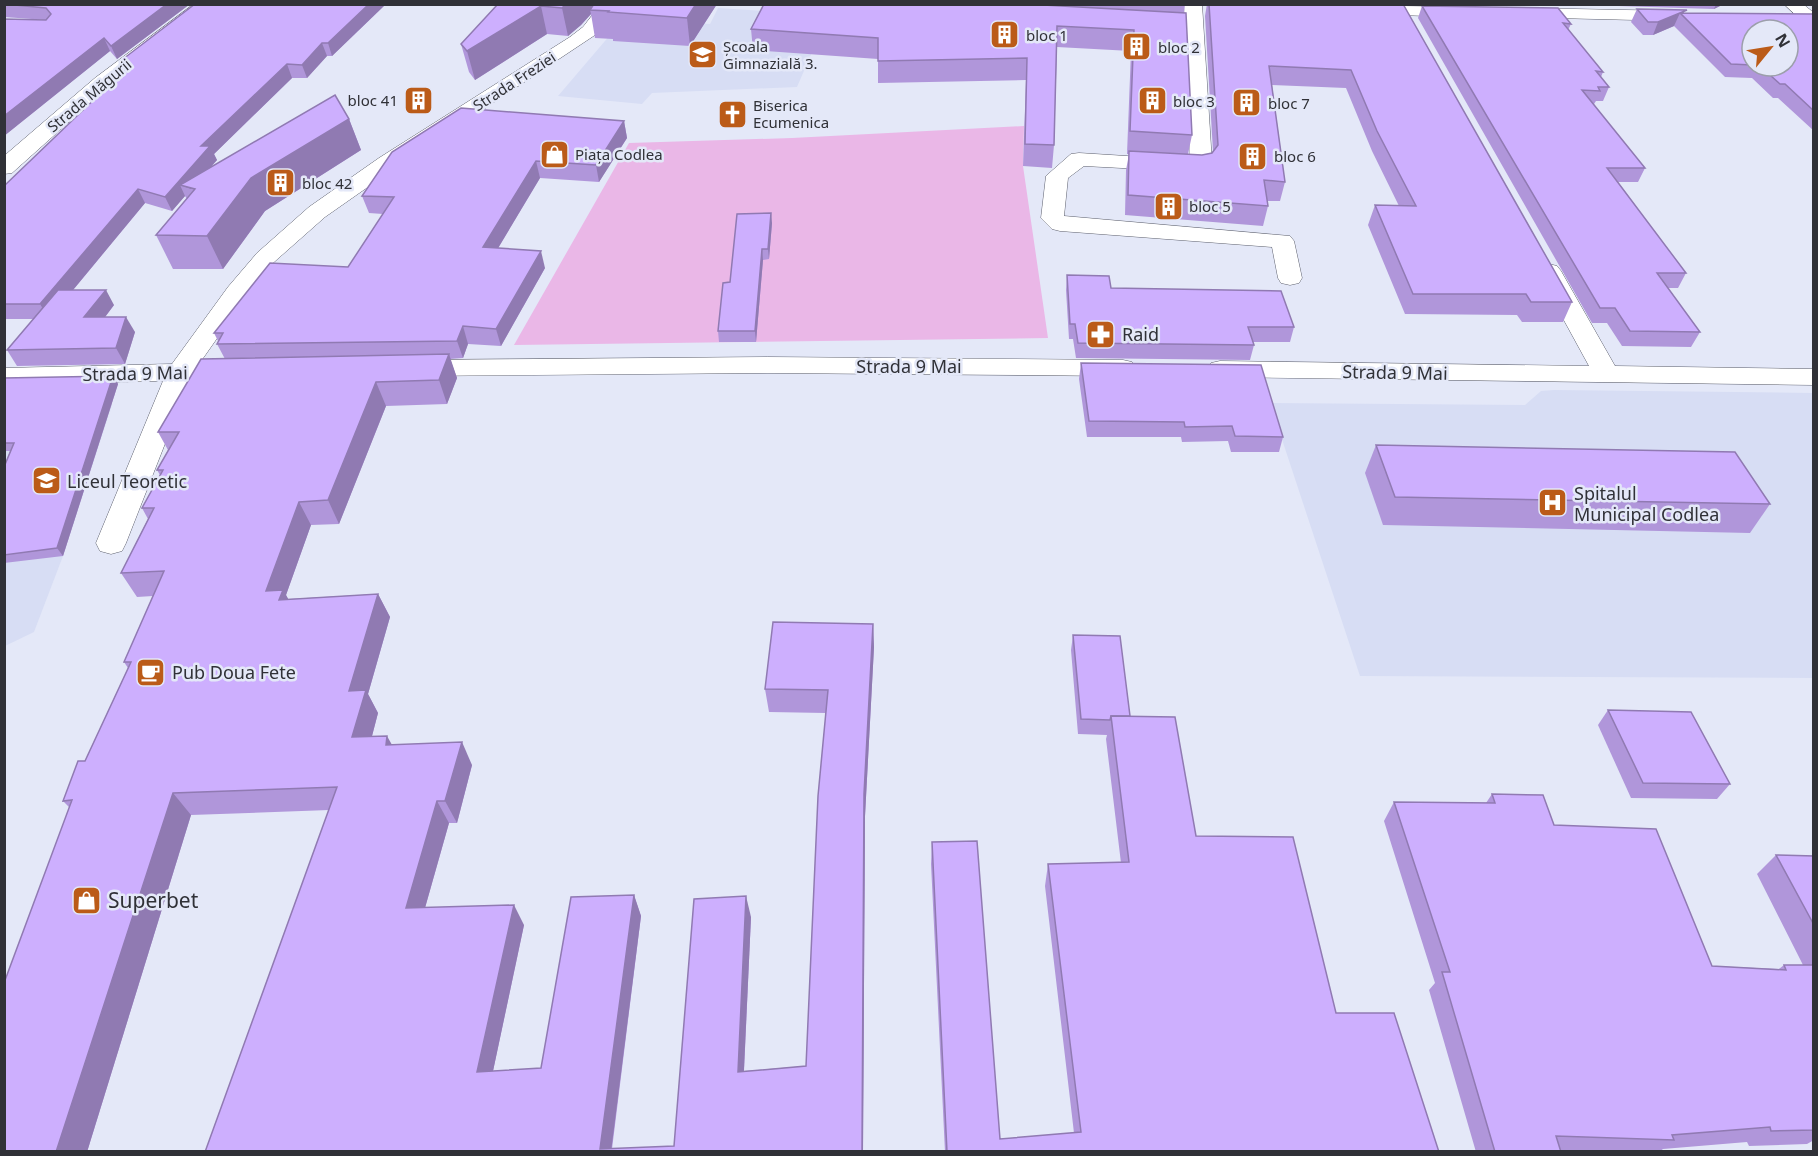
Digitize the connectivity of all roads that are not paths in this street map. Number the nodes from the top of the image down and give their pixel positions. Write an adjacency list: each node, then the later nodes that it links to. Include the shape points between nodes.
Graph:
1 (206, 4): 11 (street, Strada Măgurii, via 102,82)
2 (610, 4): 18 (street, Strada Freziei, via 576,41 387,163 289,235 237,292)
3 (1193, 4): 13 (street, via 1186,27 1201,163 1191,166 1079,159 1057,176 1052,218 1060,224 1282,241)
4 (1400, 8): 6 (street); 10 (street)
5 (1789, 11): 9 (street)
6 (1484, 12)
7 (1507, 13): 8 (street)
8 (1694, 17)
9 (1811, 20)
10 (1414, 31)
11 (4, 168)
12 (1537, 250): 19 (street)
13 (1290, 278)
14 (387, 368): 15 (street, Strada 9 Mai)
15 (1148, 368)
16 (1194, 369): 19 (street, Strada 9 Mai)
17 (257, 371): 18 (street, Strada 9 Mai)
18 (180, 372): 20 (street, Strada 9 Mai); 22 (street, Strada Freziei)
19 (1607, 375): 21 (street, Strada 9 Mai)
20 (4, 376)
21 (1814, 377)
22 (111, 543)

